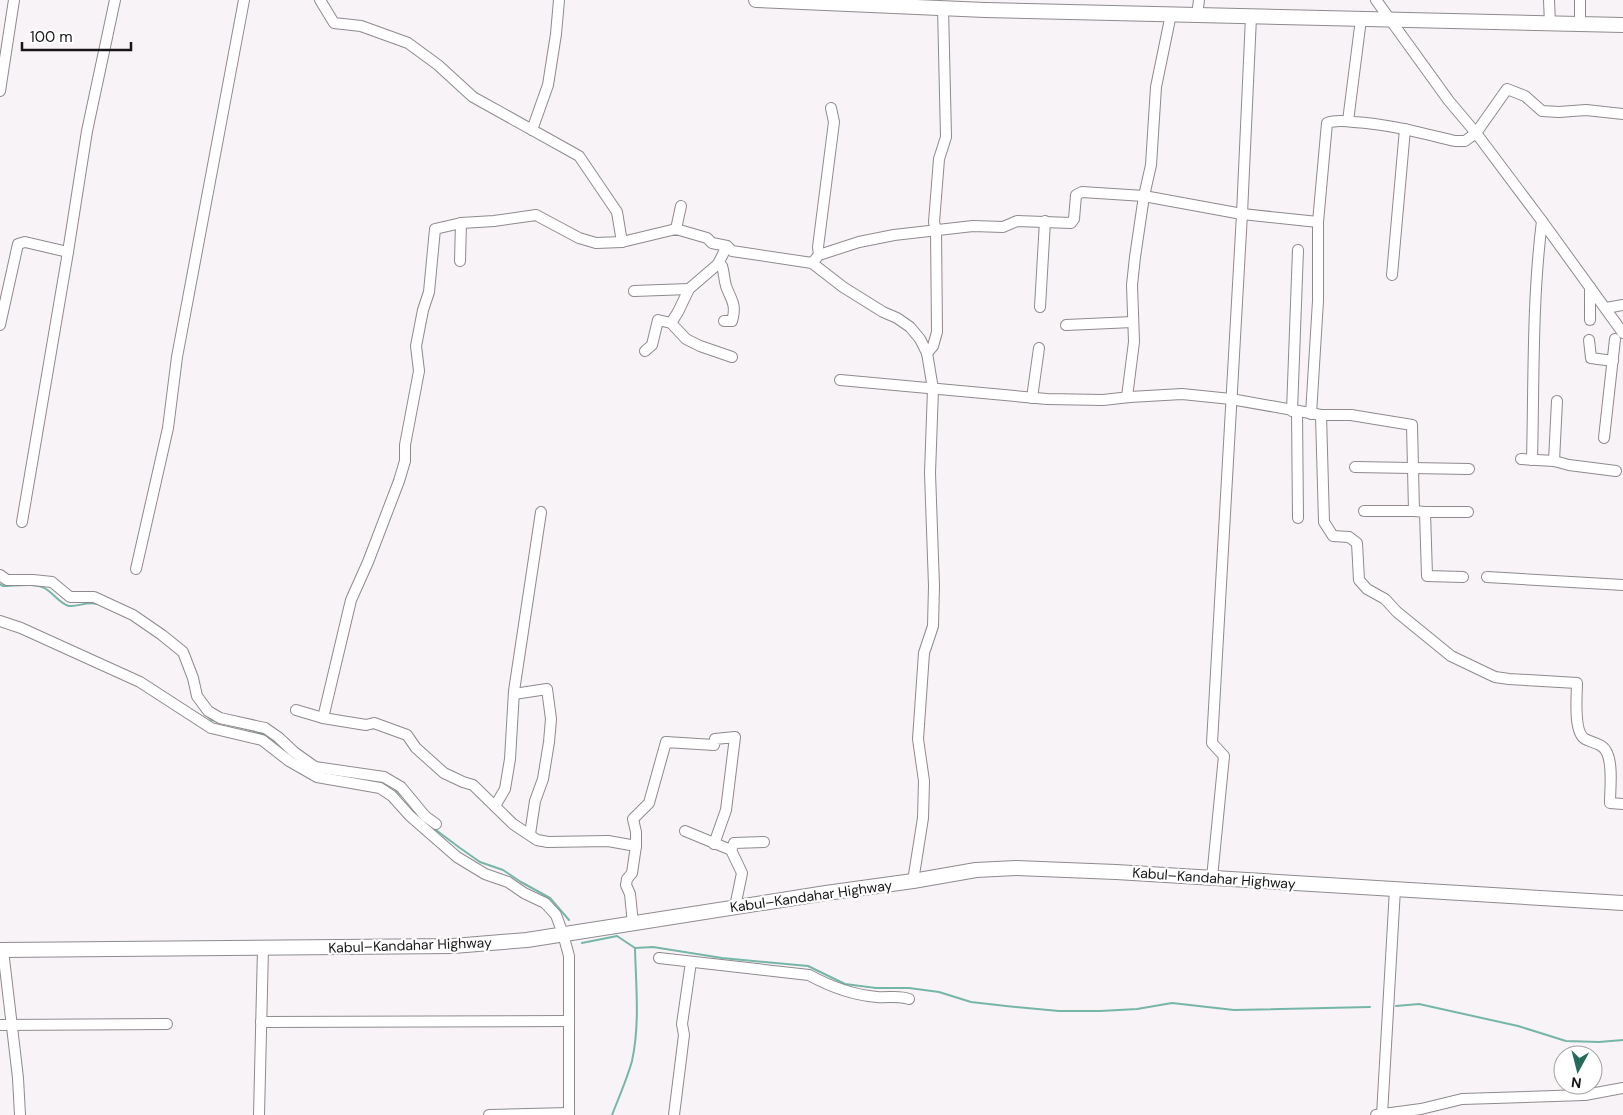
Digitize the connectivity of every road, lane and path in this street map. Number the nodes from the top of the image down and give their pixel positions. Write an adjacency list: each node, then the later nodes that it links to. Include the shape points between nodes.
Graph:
1 (14, 0): 21 (street)
2 (115, 0): 40 (street, via 87,131)
3 (244, 0): 85 (street, via 177,357 168,428)
4 (320, 0): 26 (street, via 334,23 360,26 408,43 473,97)
5 (559, 0): 26 (street, via 548,85)
6 (756, 0): 11 (main road)
7 (1198, 0): 14 (street)
8 (1376, 0): 17 (street)
9 (1550, 0): 18 (street)
10 (1580, 0): 19 (street)
11 (952, 5): 12 (main road); 36 (street, via 946,137 939,160)
12 (985, 5): 13 (main road)
13 (1171, 14): 14 (main road); 28 (street, via 1156,87 1151,165)
14 (1197, 15): 15 (main road)
15 (1251, 16): 16 (main road); 30 (street)
16 (1361, 19): 17 (main road); 24 (street)
17 (1391, 20): 18 (main road); 27 (street, via 1449,102)
18 (1550, 24): 19 (main road)
19 (1580, 24): 20 (main road)
20 (1623, 25)
21 (0, 91)
22 (831, 108): 41 (street, via 834,122)
23 (1623, 114): 27 (street, via 1586,110 1542,111 1525,96 1507,89)
24 (1348, 121): 25 (street); 33 (street, via 1327,123)
25 (1405, 129): 27 (street, via 1455,141 1465,141); 44 (street)
26 (532, 130): 37 (street, via 579,156 617,212)
27 (1476, 133): 32 (street)
28 (1144, 196): 30 (street); 31 (street, via 1078,192 1073,222); 53 (street, via 1132,285)
29 (681, 206): 35 (street)
30 (1242, 214): 33 (street); 68 (street)
31 (1044, 221): 36 (street, via 1017,221 1003,227); 49 (street)
32 (1542, 221): 45 (street); 73 (street, via 1526,460)
33 (1318, 222): 71 (street)
34 (461, 223): 37 (street, via 536,215 580,238); 42 (street); 93 (street, via 435,228 434,231 430,292 416,346 419,371 405,461 351,600)
35 (676, 229): 37 (street); 38 (street)
36 (936, 230): 41 (street, via 859,242); 61 (street, via 937,332)
37 (622, 242)
38 (727, 246): 41 (street, via 732,251); 43 (street)
39 (1298, 250): 70 (street)
40 (68, 252): 55 (street, via 25,242 18,244); 84 (street)
41 (815, 259): 61 (street, via 843,287 910,327)
42 (460, 261)
43 (718, 264): 46 (street); 52 (street, via 722,266 726,287 734,304 732,321)
44 (1392, 275)
45 (1590, 287): 50 (street); 51 (street)
46 (689, 289): 47 (street); 54 (street)
47 (634, 291)
48 (1623, 305): 50 (street)
49 (1040, 307)
50 (1606, 308): 57 (street)
51 (1590, 320)
52 (724, 321)
53 (1133, 322): 56 (street); 66 (street, via 1134,342)
54 (671, 323): 60 (street, via 658,320 652,344); 62 (street, via 686,339)
55 (0, 325)
56 (1066, 325)
57 (1619, 336): 63 (street)
58 (1590, 340): 63 (street, via 1591,358)
59 (1039, 348): 67 (street)
60 (645, 351)
61 (927, 353): 65 (street)
62 (732, 357)
63 (1613, 361): 72 (street)
64 (840, 380): 65 (street)
65 (933, 389): 67 (street); 107 (street, via 930,473 933,626 924,654 918,739 924,781 923,818)
66 (1127, 397): 67 (street, via 1103,400); 68 (street, via 1182,394)
67 (1032, 398)
68 (1231, 399): 70 (street); 106 (street, via 1212,742 1224,756)
69 (1557, 401): 73 (street)
70 (1294, 411): 71 (street); 83 (street)
71 (1316, 415): 75 (street, via 1351,416 1412,425); 97 (street, via 1324,522 1333,536 1349,537 1357,543 1359,580 1450,656 1479,670 1509,679 1577,683 1579,732 1607,752 1610,803)
72 (1604, 438)
73 (1554, 461): 77 (street)
74 (1355, 467): 75 (street)
75 (1413, 468): 76 (street); 79 (street)
76 (1469, 469)
77 (1616, 471)
78 (1364, 511): 79 (street)
79 (1414, 511): 81 (street)
80 (541, 512): 91 (street)
81 (1425, 512): 82 (street); 87 (street, via 1427,576)
82 (1468, 512)
83 (1298, 518)
84 (22, 522)
85 (136, 569)
86 (0, 575): 94 (street, via 7,580 52,582 70,597 94,597 133,615 183,652 197,696 208,711 220,718 265,728 278,736)
87 (1463, 577)
88 (1487, 577): 89 (street)
89 (1623, 585)
90 (0, 621): 94 (street, via 140,682 211,728 262,740 289,762)
91 (514, 694): 98 (street, via 505,789); 101 (street, via 547,689 551,719 543,779 535,801)
92 (296, 710): 93 (street)
93 (323, 718): 98 (street, via 366,725 374,723 407,735 416,748 444,773 474,786)
94 (314, 771): 95 (street); 96 (street, via 317,777)
95 (386, 778): 96 (street); 99 (street, via 401,787)
96 (384, 790): 112 (street, via 457,858 545,903 556,915)
97 (1623, 804)
98 (495, 806): 101 (street, via 513,824)
99 (436, 824)
100 (685, 831): 103 (street)
101 (530, 834): 104 (street, via 537,840 548,842 608,841)
102 (764, 842): 105 (street, via 734,843)
103 (714, 844): 104 (street, via 726,810 735,737 715,739 714,745 666,742 649,803 633,819); 105 (street)
104 (636, 846): 111 (street, via 632,873 626,885)
105 (731, 850): 110 (street, via 742,873)
106 (1212, 878): 107 (main road, Kabul–Kandahar Highway, via 1016,868 976,870); 108 (main road, Kabul–Kandahar Highway)
107 (913, 881): 110 (main road, Kabul–Kandahar Highway)
108 (1395, 889): 109 (main road, Kabul–Kandahar Highway); 129 (street)
109 (1623, 903)
110 (736, 907): 111 (main road, Kabul–Kandahar Highway)
111 (633, 924): 112 (main road, Kabul–Kandahar Highway)
112 (563, 934): 113 (main road, Kabul–Kandahar Highway, via 453,946); 118 (street, via 569,956)
113 (262, 948): 114 (main road, Kabul–Kandahar Highway); 119 (street)
114 (2, 950): 122 (street)
115 (659, 958): 116 (street)
116 (691, 962): 117 (street, via 809,975 863,995); 128 (street)
117 (909, 999)
118 (568, 1021): 119 (street); 124 (street)
119 (261, 1022): 126 (street)
120 (167, 1024): 122 (street)
121 (0, 1025): 122 (street)
122 (12, 1025): 125 (street)
123 (1623, 1088): 129 (street, via 1585,1094 1462,1099 1420,1110)
124 (570, 1114): 127 (street)
125 (20, 1115)
126 (259, 1115)
127 (489, 1115)
128 (674, 1115)
129 (1380, 1115)

